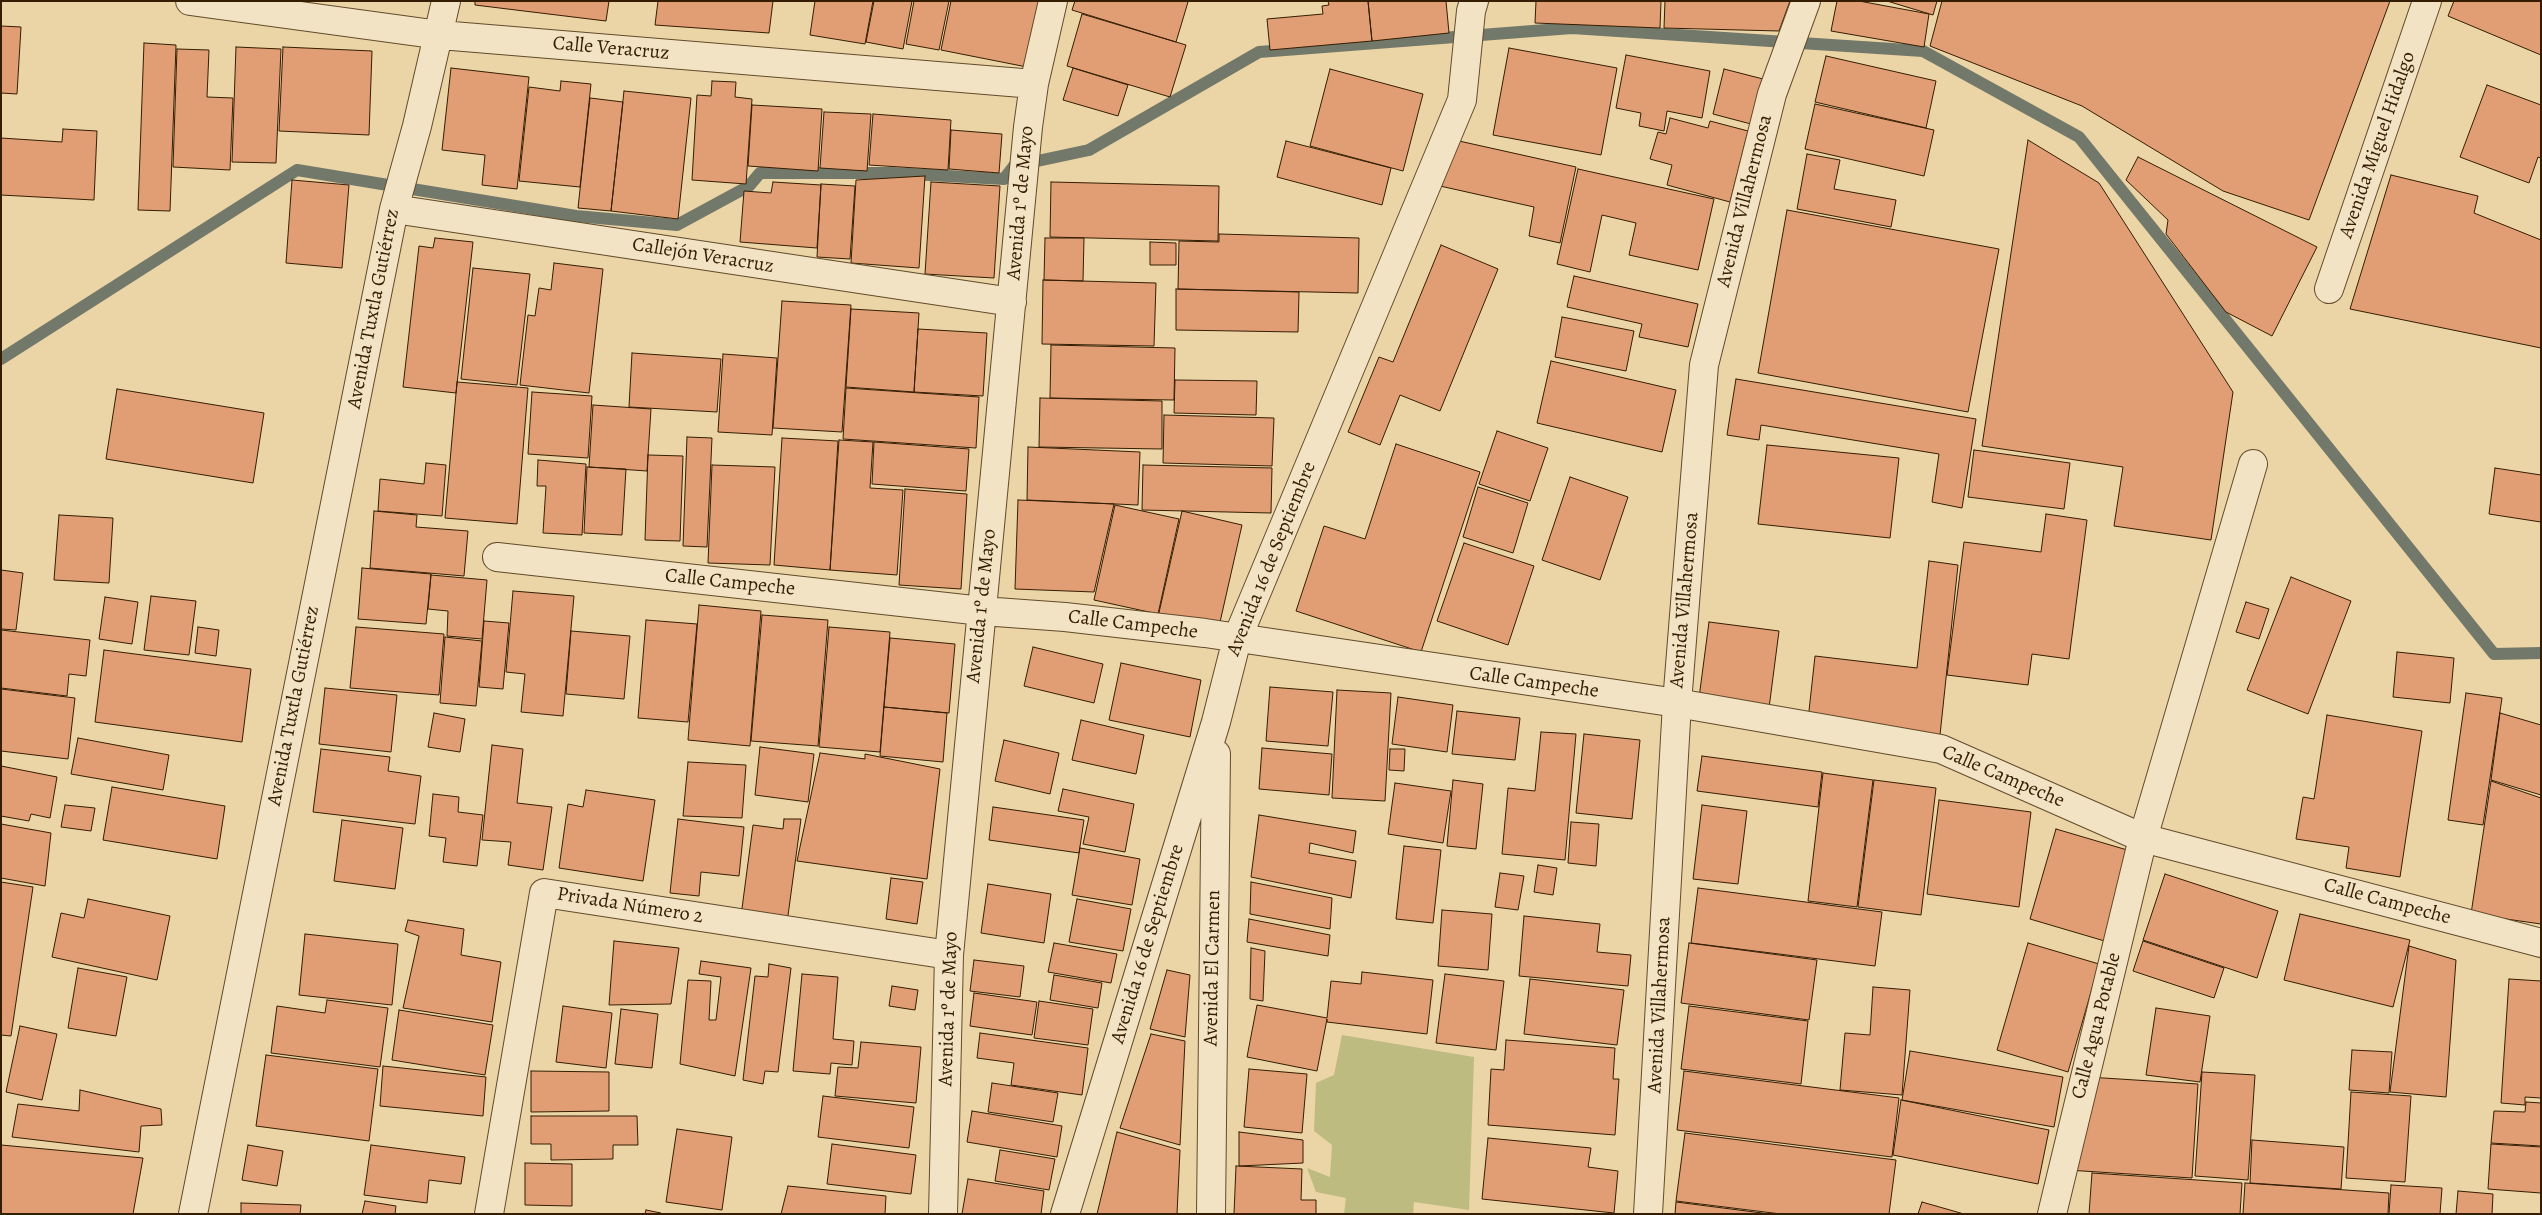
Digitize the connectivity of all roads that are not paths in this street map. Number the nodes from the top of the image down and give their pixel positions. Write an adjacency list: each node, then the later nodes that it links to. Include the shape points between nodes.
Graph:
1 (190, 1): 7 (street, Calle Veracruz)
2 (446, 1): 7 (street)
3 (1054, 1): 8 (street, Avenida 1º de Mayo)
4 (2427, 1): 10 (street, Avenida Miguel Hidalgo)
5 (1473, 6): 15 (street, Avenida 16 de Septiembre, via 1462,100)
6 (1803, 11): 16 (street, Avenida Villahermosa, via 1772,94 1704,365)
7 (440, 35): 8 (street, Calle Veracruz); 9 (street, Avenida Tuxtla Gutiérrez)
8 (1034, 84): 11 (street, Avenida 1º de Mayo)
9 (395, 203): 11 (street, Callejón Veracruz); 21 (street, Avenida Tuxtla Gutiérrez)
10 (2329, 289)
11 (1012, 302): 14 (street, Avenida 1º de Mayo)
12 (2254, 464): 18 (street, Calle Agua Potable)
13 (497, 557): 14 (street, Calle Campeche)
14 (982, 611): 15 (street, Calle Campeche, via 1065,616); 20 (street, Avenida 1º de Mayo)
15 (1237, 639): 16 (street, Calle Campeche); 17 (street, Avenida 16 de Septiembre)
16 (1677, 703): 18 (street, Calle Campeche, via 1941,749); 26 (street, Avenida Villahermosa)
17 (1216, 722): 24 (street, Avenida 16 de Septiembre); 25 (street, Avenida El Carmen)
18 (2143, 838): 19 (street, Calle Campeche); 27 (street, Calle Agua Potable)
19 (2541, 943)
20 (949, 955): 22 (street, Privada Número 2, via 544,893); 23 (street, Avenida 1º de Mayo)
21 (192, 1214)
22 (489, 1214)
23 (942, 1214)
24 (1065, 1214)
25 (1210, 1214)
26 (1648, 1214)
27 (2052, 1214)

